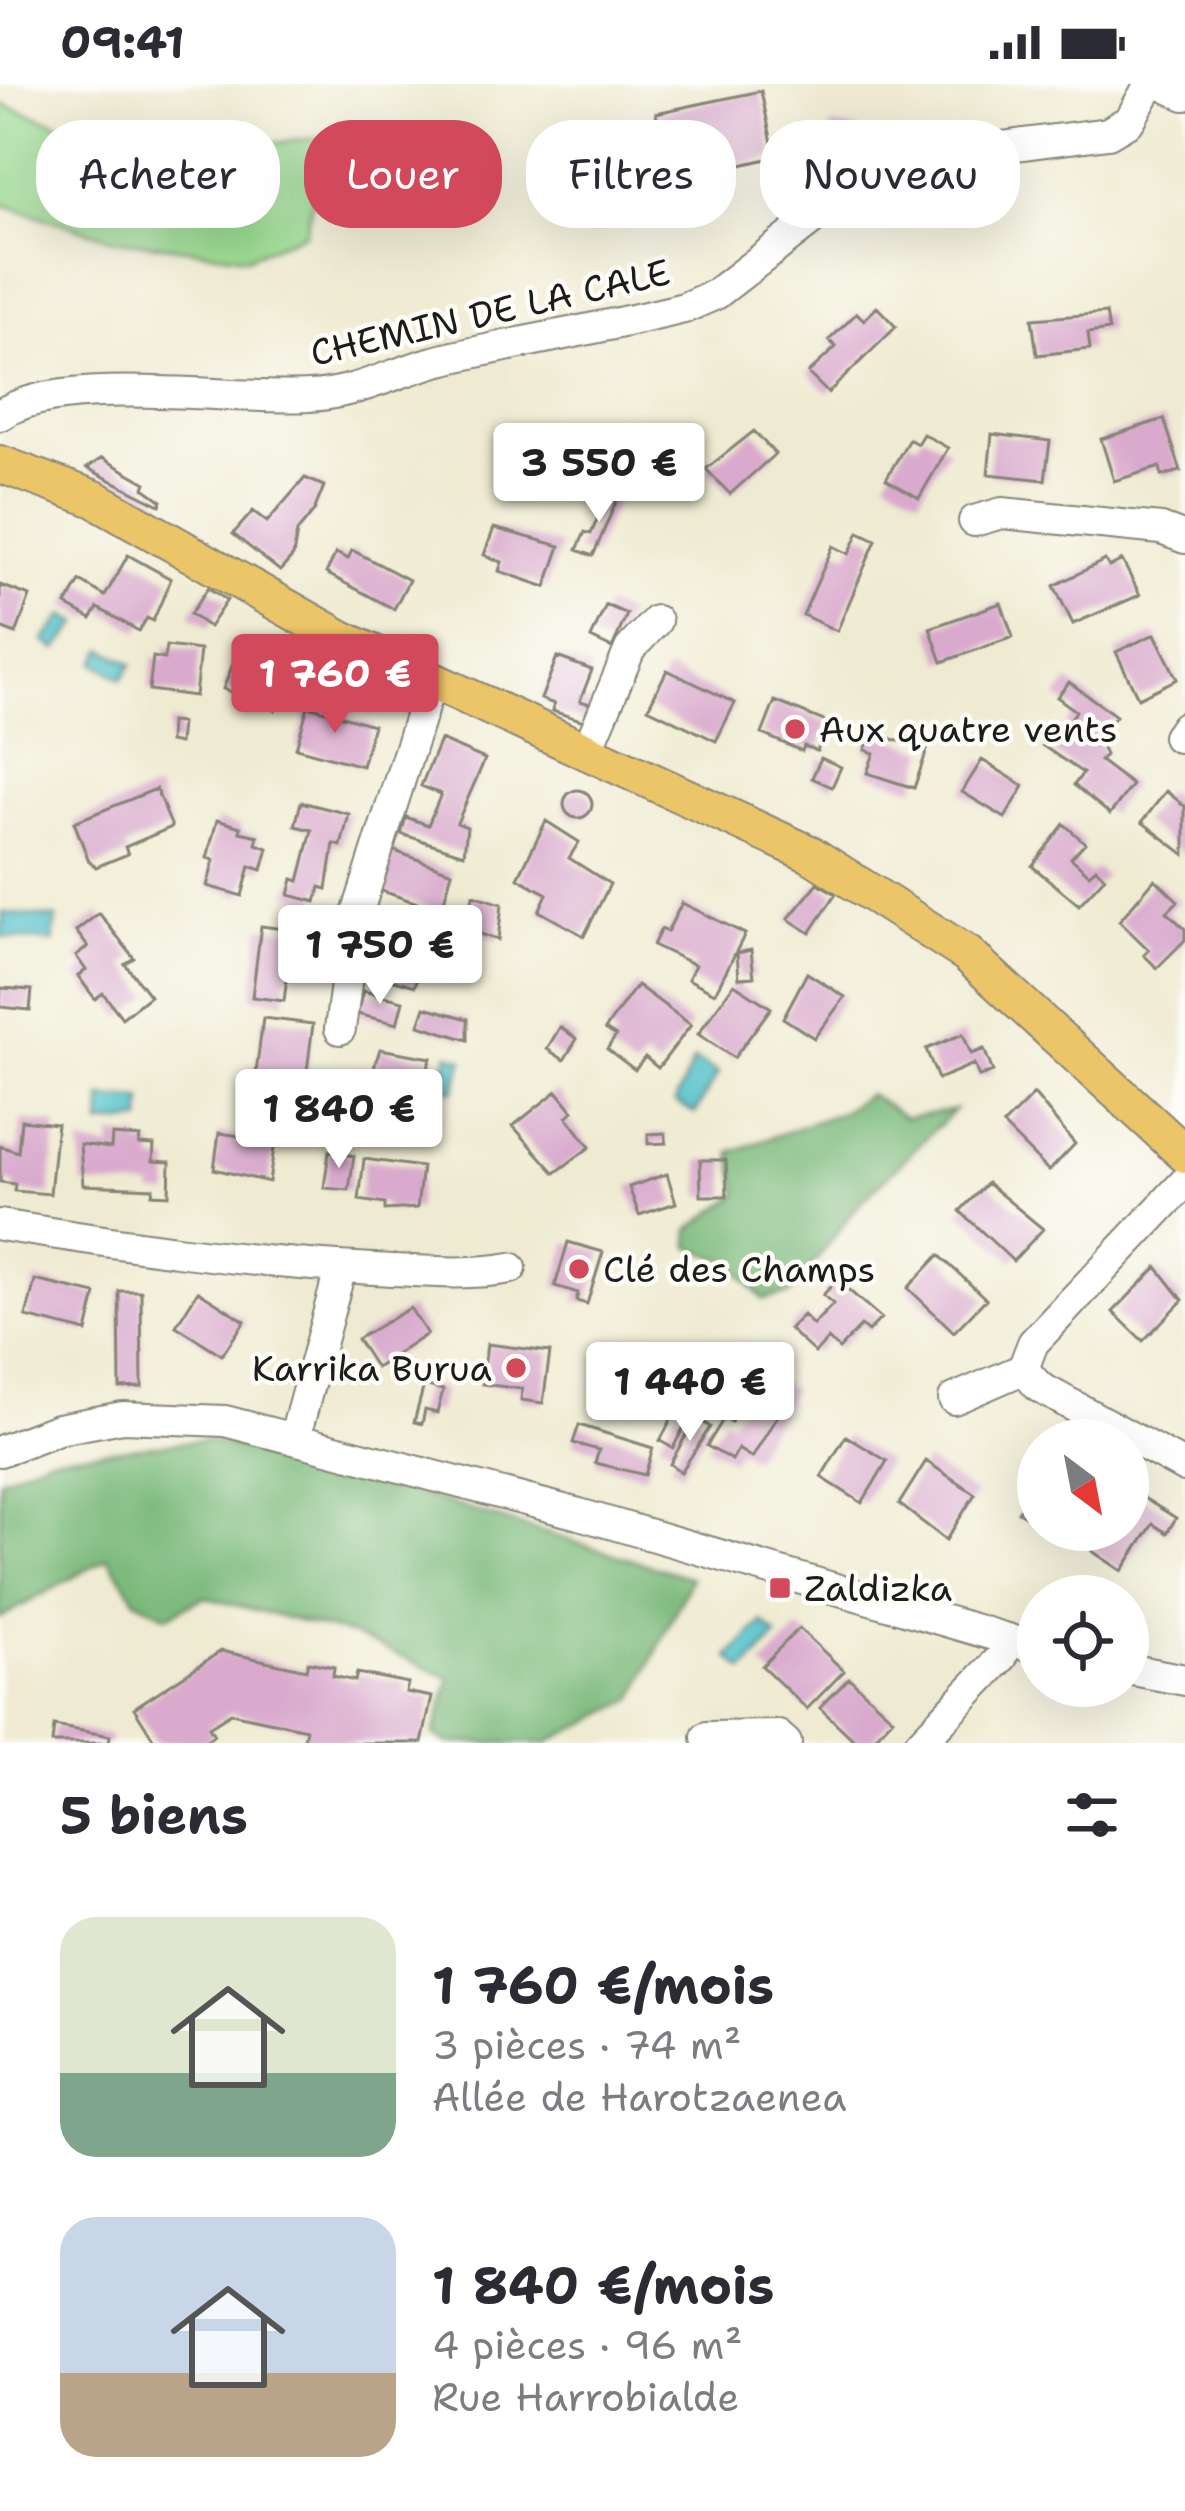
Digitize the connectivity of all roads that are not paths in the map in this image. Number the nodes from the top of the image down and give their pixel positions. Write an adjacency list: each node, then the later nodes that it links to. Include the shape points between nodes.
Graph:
1 (1150, 84): 4 (street, CHEMIN DE LA CALE, via 1130,120 1108,133 1000,147 818,215 716,294 684,308 310,396 33,399)
2 (1161, 84): 3 (street)
3 (1185, 95)
4 (0, 415)
5 (0, 464): 9 (main road, via 95,499)
6 (974, 521): 7 (street, via 1002,513)
7 (1185, 538)
8 (656, 621): 10 (street, via 619,671)
9 (431, 682): 10 (main road); 11 (street, via 354,924)
10 (587, 751): 12 (main road, via 763,828 915,918 968,955)
11 (340, 1029)
12 (1185, 1154)
13 (1185, 1182): 17 (street, via 1033,1342)
14 (0, 1225): 15 (street)
15 (341, 1267): 16 (street, via 481,1274); 19 (street)
16 (511, 1268)
17 (1023, 1369): 18 (street); 21 (street, via 1039,1388)
18 (954, 1399)
19 (295, 1436): 20 (street, via 225,1421 123,1417); 22 (street)
20 (0, 1451)
21 (1185, 1467)
22 (1017, 1642)
23 (1017, 1648): 28 (street)
24 (1149, 1673): 25 (street)
25 (1185, 1680)
26 (707, 1736): 27 (street, via 778,1736)
27 (786, 1743)
28 (920, 1743)

